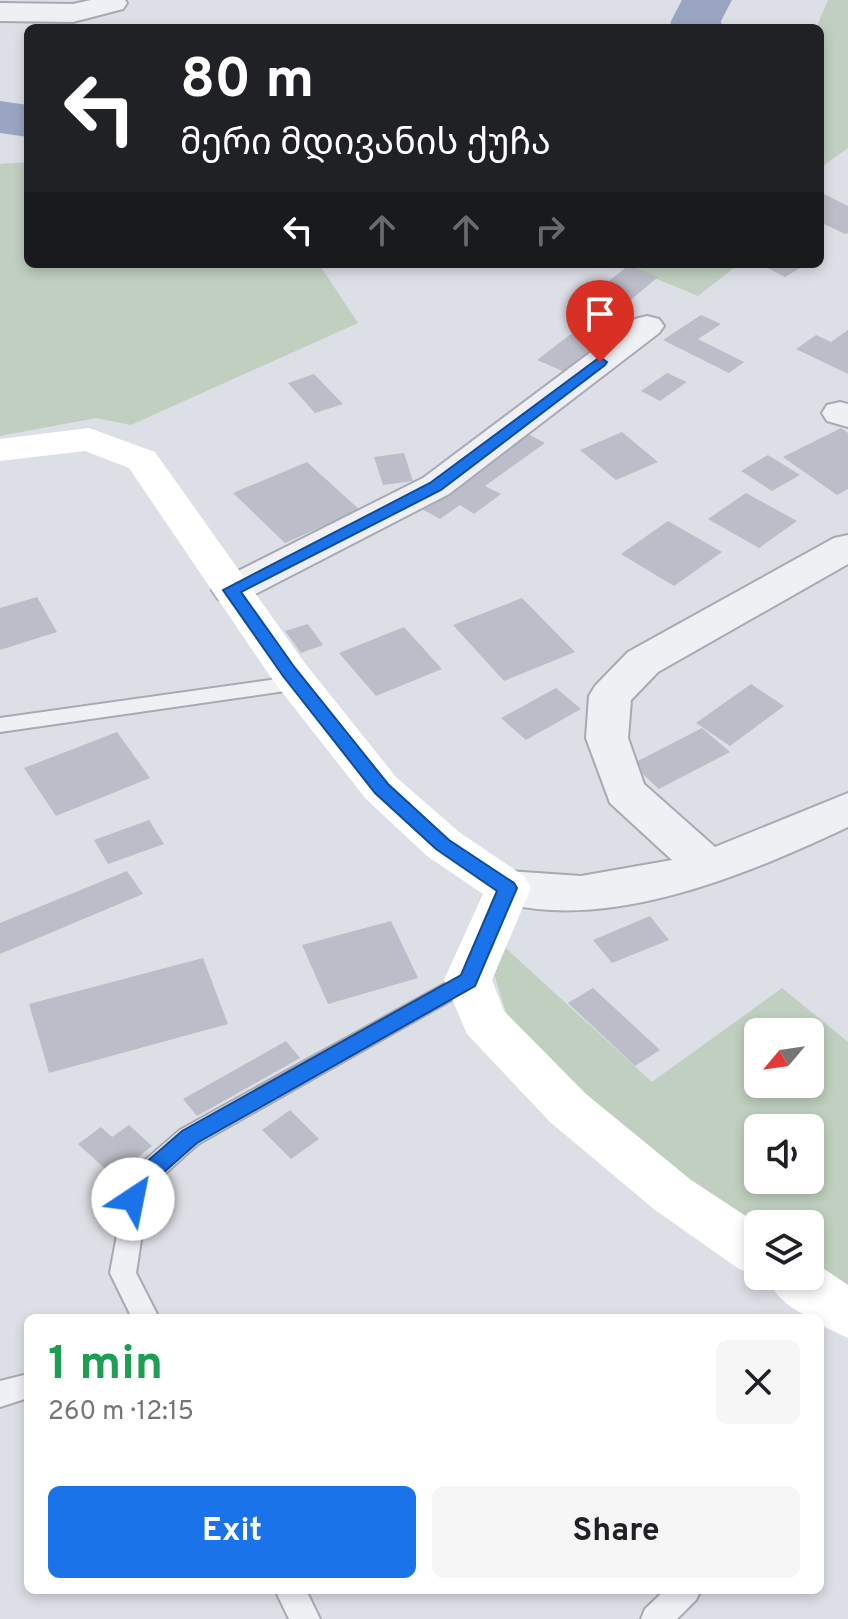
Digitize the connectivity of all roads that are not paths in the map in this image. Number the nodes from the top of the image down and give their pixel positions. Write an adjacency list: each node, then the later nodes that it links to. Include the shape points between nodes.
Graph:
1 (111, 0): 2 (street, via 73,13)
2 (0, 12)
3 (647, 326): 6 (street, via 436,486)
4 (0, 450): 6 (street, via 89,439 142,460)
5 (848, 547): 10 (street, via 643,662 610,696 607,738 625,792)
6 (232, 590): 7 (street)
7 (299, 683): 8 (lane); 11 (street, via 381,788 443,844)
8 (0, 725)
9 (848, 809): 10 (street, via 778,841)
10 (705, 864): 11 (street, via 639,886 578,893)
11 (508, 888): 12 (street)
12 (468, 980): 13 (street, via 484,1021 568,1108 673,1195); 15 (lane, via 189,1137 137,1183 123,1273)
13 (744, 1243)
14 (813, 1290): 16 (street)
15 (144, 1314)
16 (848, 1314)
17 (24, 1387): 18 (lane)
18 (0, 1394)
19 (292, 1594): 21 (lane)
20 (682, 1594): 22 (lane)
21 (305, 1619)
22 (656, 1619)

